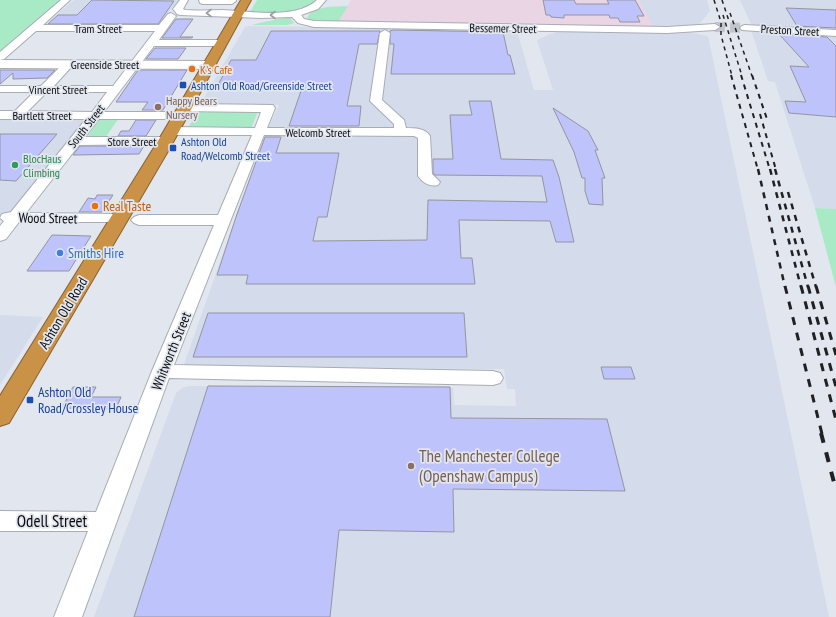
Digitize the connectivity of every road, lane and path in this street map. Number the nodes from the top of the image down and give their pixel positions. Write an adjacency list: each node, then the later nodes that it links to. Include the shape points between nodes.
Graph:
1 (66, 0): 10 (street)
2 (246, 0): 8 (highway, Ashton Old Road)
3 (322, 0): 7 (street, via 312,9)
4 (184, 1): 5 (street); 6 (street, South Street)
5 (232, 1)
6 (176, 14): 8 (street, one-way to 6); 11 (street, South Street)
7 (294, 14): 8 (street, one-way to 8); 9 (street, Bessemer Street, via 301,21 314,24 659,30)
8 (238, 15): 16 (highway, Ashton Old Road)
9 (715, 26)
10 (34, 28): 11 (street, Tram Street); 17 (street)
11 (162, 28): 15 (street, South Street)
12 (745, 28): 14 (street, Preston Street)
13 (385, 32): 30 (street, via 376,101 400,122)
14 (836, 33)
15 (152, 43): 16 (street); 20 (street, South Street)
16 (222, 43): 21 (highway, Ashton Old Road)
17 (0, 57)
18 (0, 64): 19 (street, Greenside Street)
19 (69, 64): 20 (street, Greenside Street); 23 (street)
20 (135, 64): 21 (street, Greenside Street); 24 (street, South Street)
21 (209, 65): 28 (highway, Ashton Old Road)
22 (0, 89): 23 (street, Vincent Street)
23 (44, 89): 24 (street, Vincent Street); 26 (street)
24 (116, 89): 27 (street, South Street)
25 (0, 115): 26 (street, Bartlett Street)
26 (18, 115): 27 (street, Bartlett Street)
27 (95, 115): 28 (street, Bartlett Street); 31 (street, South Street)
28 (175, 124): 29 (street, Welcomb Street); 29 (street, Whitworth Street, via 269,108); 31 (street, Store Street); 34 (highway, Ashton Old Road)
29 (259, 132): 30 (street, Welcomb Street); 36 (street, Whitworth Street)
30 (400, 132): 32 (street, Welcomb Street, via 416,132 424,136)
31 (75, 141): 33 (street, South Street)
32 (429, 179)
33 (7, 217): 34 (street, Wood Street); 37 (street, South Street)
34 (119, 220): 40 (highway, Ashton Old Road)
35 (139, 220): 36 (street)
36 (224, 220): 38 (street, Whitworth Street)
37 (0, 236)
38 (162, 371): 39 (street); 42 (street, Whitworth Street)
39 (493, 378)
40 (0, 417)
41 (0, 521): 42 (street, Odell Street)
42 (104, 522): 43 (street, Whitworth Street)
43 (68, 617)

